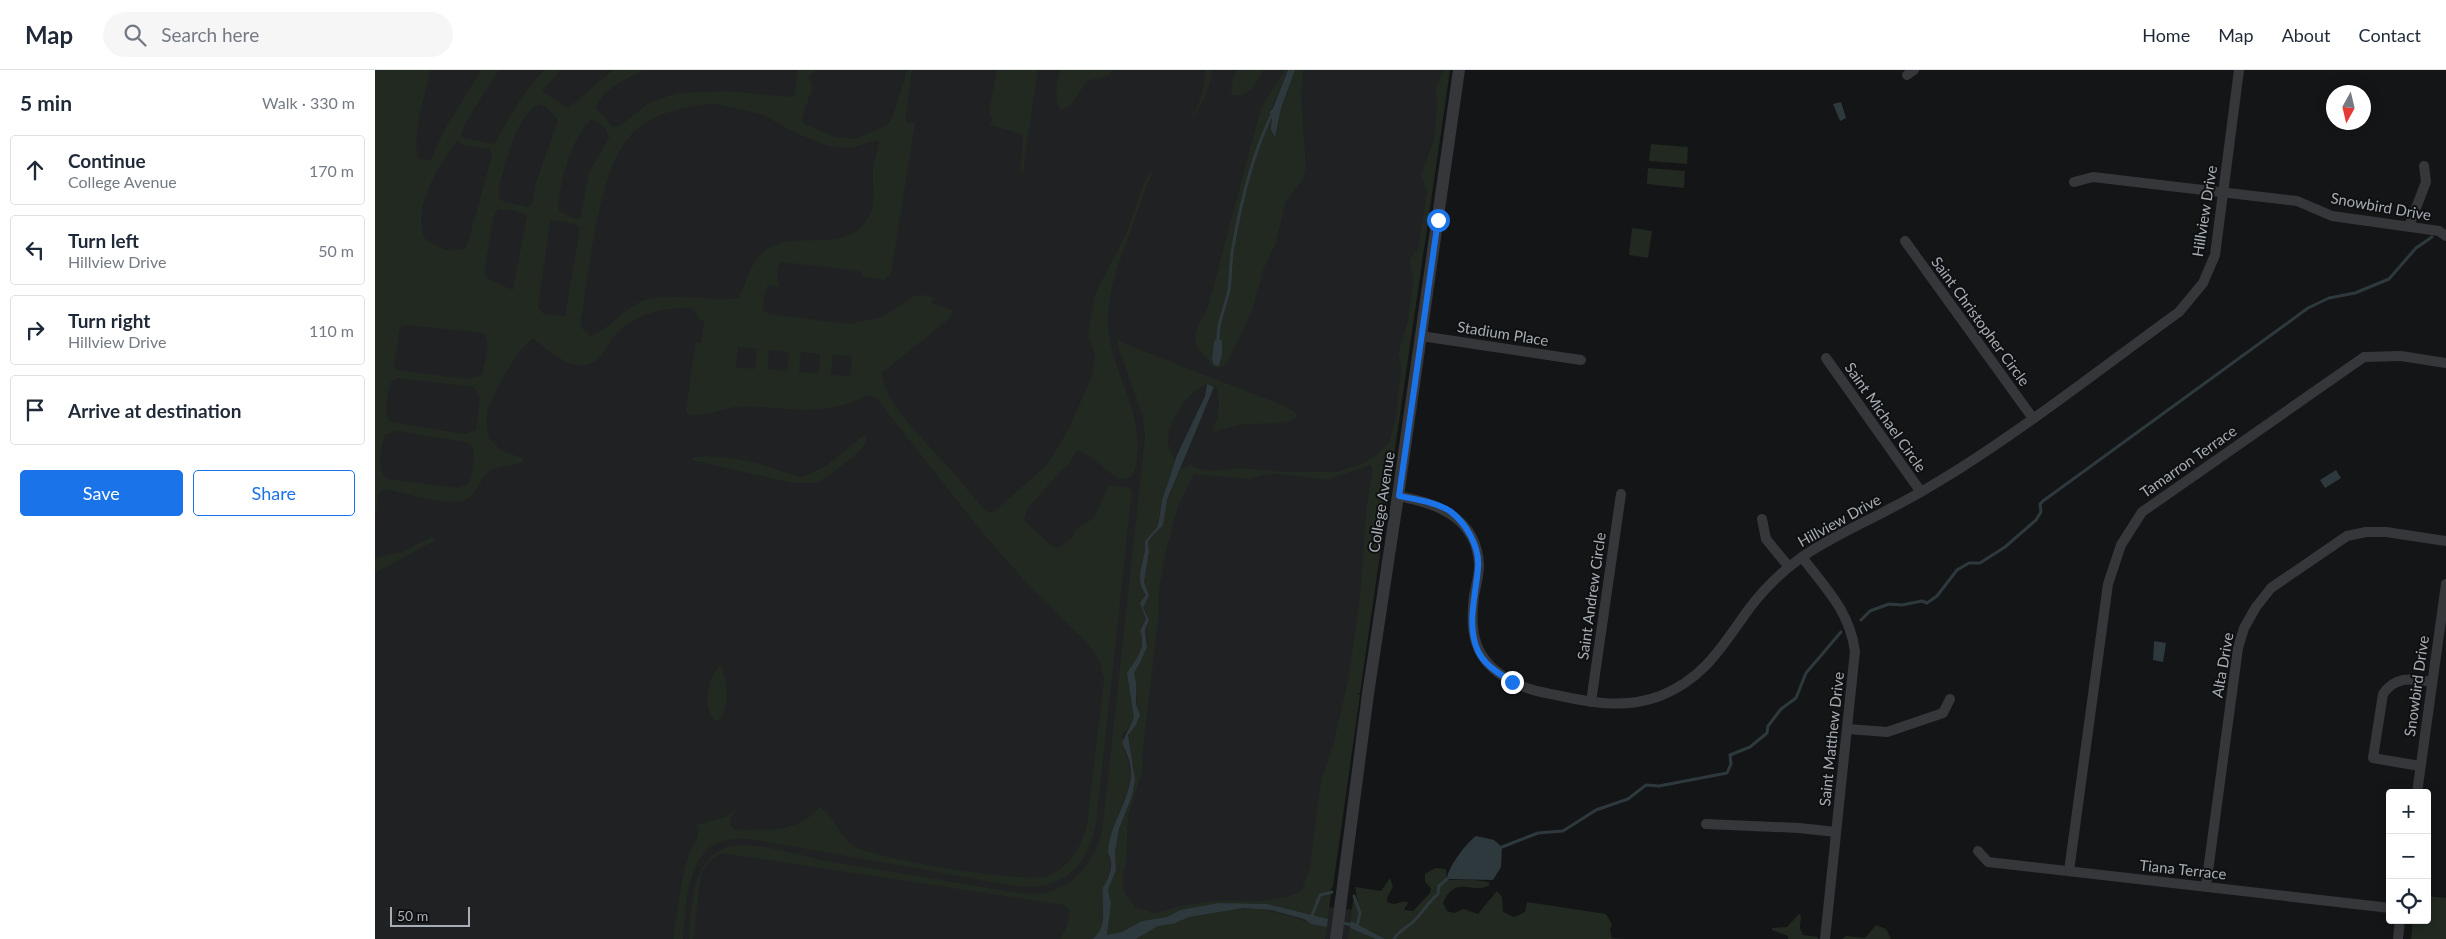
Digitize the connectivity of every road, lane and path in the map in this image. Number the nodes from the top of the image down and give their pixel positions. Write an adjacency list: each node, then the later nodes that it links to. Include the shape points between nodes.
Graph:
1 (1459, 70): 9 (street, College Avenue)
2 (2239, 70): 5 (street, Hillview Drive)
3 (2423, 166): 6 (street, via 2426,182)
4 (2074, 182): 5 (street, Snowbird Drive, via 2093,177)
5 (2223, 191): 6 (street, Snowbird Drive, via 2297,201 2333,216); 13 (street, Hillview Drive, via 2210,269 2203,283 2179,312)
6 (2409, 226): 7 (street, Snowbird Drive, via 2439,231)
7 (2446, 236)
8 (1905, 242): 13 (street, Saint Christopher Circle)
9 (1421, 336): 11 (street, Stadium Place); 16 (street, College Avenue)
10 (1826, 358): 14 (street, Saint Michael Circle)
11 (1581, 360)
12 (2446, 362): 31 (street, Tamarron Terrace, via 2401,356 2364,357 2142,512 2121,545 2108,584)
13 (2033, 417): 14 (street, Hillview Drive)
14 (1921, 492): 19 (street, Hillview Drive)
15 (1621, 494): 24 (street, Saint Andrew Circle)
16 (1399, 496): 24 (street, Hillview Drive, via 1422,500 1450,511 1466,528 1475,546 1479,565 1472,612 1473,634 1478,652 1494,670 1528,689); 35 (street, College Avenue, via 1366,703)
17 (1762, 519): 20 (street, via 1766,539)
18 (2446, 541): 32 (street, Alta Drive, via 2386,532 2347,536 2271,588 2256,607 2244,628 2238,648)
19 (1802, 557): 20 (street, Hillview Drive); 25 (street, Saint Matthew Drive, via 1845,614 1852,630 1855,651)
20 (1789, 568): 24 (street, Hillview Drive, via 1747,612 1719,654 1682,686 1637,702)
21 (2446, 584): 22 (street, Snowbird Drive)
22 (2432, 682): 26 (street, Snowbird Drive); 26 (street, via 2401,679 2389,685 2383,694 2373,758)
23 (1950, 699): 25 (street, via 1943,713 1903,728 1887,732)
24 (1591, 702)
25 (1848, 728): 29 (street, Saint Matthew Drive)
26 (2420, 766): 27 (street, Snowbird Drive)
27 (2417, 789)
28 (1706, 824): 29 (street)
29 (1836, 832): 36 (street, Saint Matthew Drive)
30 (1978, 851): 31 (street, Tiana Terrace, via 1988,862)
31 (2069, 871): 32 (street, Tiana Terrace)
32 (2206, 886): 33 (street, Tiana Terrace)
33 (2386, 908)
34 (2400, 924): 37 (street)
35 (1337, 939)
36 (1825, 939)
37 (2398, 939)

